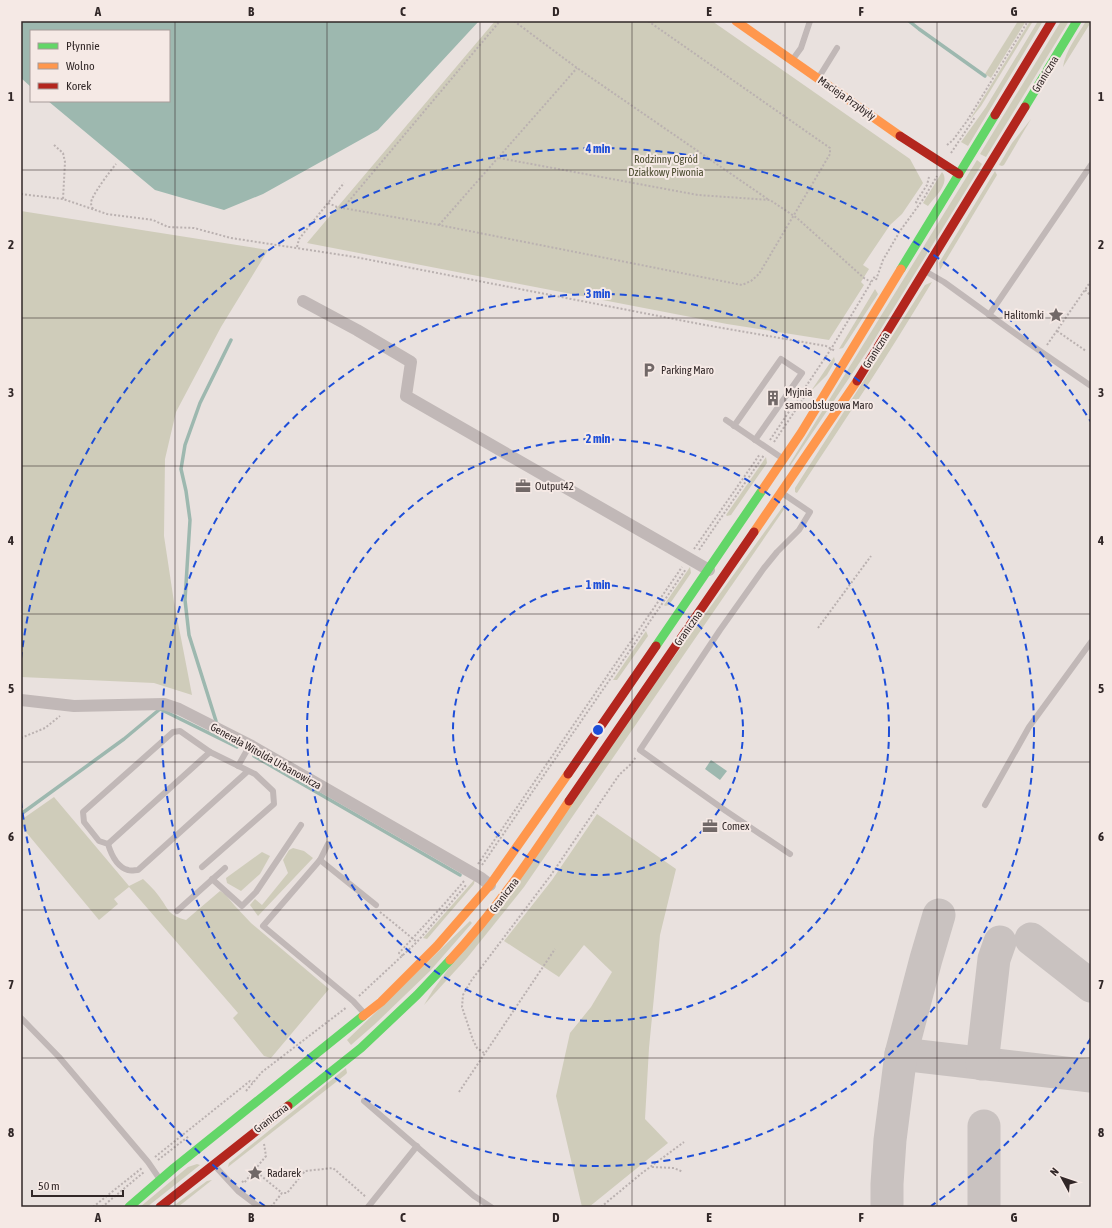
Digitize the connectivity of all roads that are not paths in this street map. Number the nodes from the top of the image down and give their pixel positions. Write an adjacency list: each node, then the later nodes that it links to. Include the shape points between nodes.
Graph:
1 (736, 21): 6 (main road, Macieja Przybyły)
2 (810, 21): 6 (lane, via 801,48)
3 (1052, 21): 9 (main road, Graniczna)
4 (1077, 21): 10 (main road, Graniczna)
5 (837, 48): 7 (lane)
6 (792, 60): 7 (main road, Macieja Przybyły)
7 (818, 78): 9 (main road, Macieja Przybyły)
8 (1091, 165): 12 (lane)
9 (959, 174): 17 (main road, Graniczna)
10 (925, 271): 12 (lane); 18 (main road, Graniczna, via 867,366)
11 (302, 300): 19 (street, via 411,362 406,396)
12 (990, 315): 13 (lane)
13 (1091, 386)
14 (726, 420): 15 (lane)
15 (734, 426): 16 (lane); 16 (lane, via 782,359 802,373)
16 (755, 440): 17 (lane)
17 (784, 459): 19 (main road, Graniczna)
18 (782, 493): 30 (lane, via 810,512 799,530 755,580 640,750); 42 (main road, Graniczna, via 510,887 465,944 417,995 360,1048)
19 (709, 570): 35 (main road, Graniczna)
20 (1091, 642): 26 (lane, via 1029,727)
21 (21, 700): 22 (street, Generała Witolda Urbanowicza, via 74,706 164,704)
22 (250, 745): 24 (lane); 35 (street, Generała Witolda Urbanowicza)
23 (210, 752): 24 (lane); 28 (lane); 28 (lane, via 180,731 173,732 83,812 84,822 100,841)
24 (238, 766): 25 (lane)
25 (248, 771): 28 (lane, via 138,870 122,867 111,854); 32 (lane, via 255,774 273,791 274,804)
26 (985, 805)
27 (301, 825): 34 (lane, via 256,892 242,906)
28 (108, 844)
29 (328, 844): 31 (lane)
30 (790, 854)
31 (320, 860): 36 (lane); 38 (lane, via 263,926 353,1001)
32 (202, 866)
33 (225, 868): 34 (lane)
34 (212, 879): 37 (lane)
35 (490, 885): 38 (main road, Graniczna, via 424,960)
36 (376, 905)
37 (176, 911)
38 (365, 1015): 42 (main road, Graniczna)
39 (21, 1018): 43 (lane, via 59,1057)
40 (364, 1101): 41 (lane)
41 (417, 1146): 44 (lane); 48 (lane, via 474,1196)
42 (207, 1156): 43 (main road, Graniczna); 46 (main road, Graniczna); 47 (lane, via 238,1191)
43 (160, 1180): 45 (main road, Graniczna)
44 (370, 1205)
45 (129, 1207)
46 (160, 1207)
47 (259, 1207)
48 (491, 1207)

